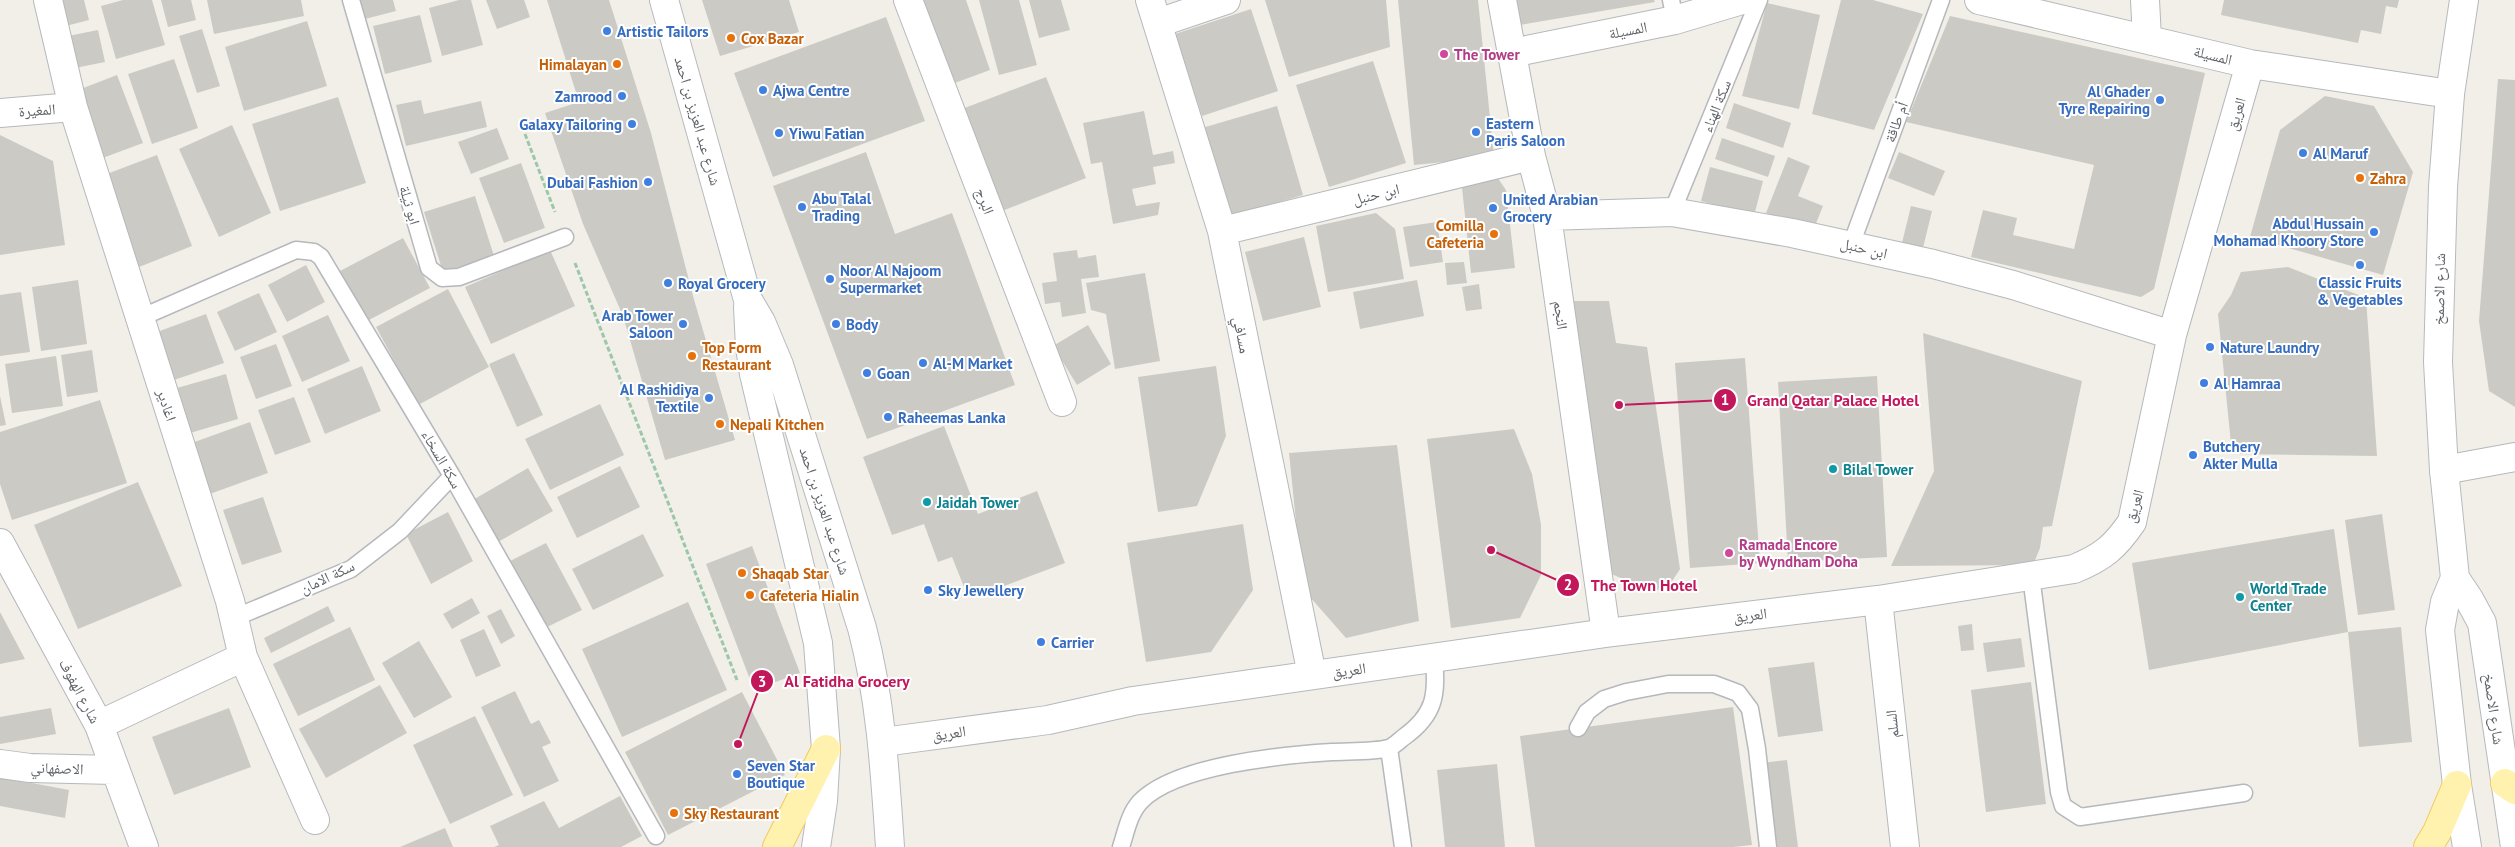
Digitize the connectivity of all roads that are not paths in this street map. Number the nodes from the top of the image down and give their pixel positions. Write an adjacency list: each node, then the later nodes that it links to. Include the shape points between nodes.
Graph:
1 (48, 0): 19 (street, اغادير)
2 (351, 0): 25 (lane, ابو ثيلة, via 429,268 442,278 458,276)
3 (664, 0): 27 (street, شارع عبد العزيز بن احمد)
4 (908, 0): 30 (street, البرج)
5 (1226, 0): 14 (street)
6 (1502, 0): 16 (street, النجم)
7 (1742, 0): 13 (street, المسيلة)
8 (1760, 0): 22 (lane, سكة الهناء)
9 (1941, 0): 26 (lane, أم طاقة)
10 (1980, 0): 15 (street, المسيلة)
11 (2144, 0): 15 (street)
12 (2464, 0): 18 (street, شارع الاصمخ)
13 (1673, 10): 16 (street, المسيلة)
14 (1154, 12): 24 (street, مسافي)
15 (2147, 38): 17 (street, المسيلة)
16 (1512, 53): 21 (street, النجم)
17 (2250, 64): 18 (street, المسيلة); 29 (street, العريق)
18 (2450, 94): 32 (street, شارع الاصمخ, via 2439,268 2438,362)
19 (73, 107): 20 (street, المغيرة); 28 (street, اغادير)
20 (0, 113)
21 (1531, 156): 23 (street, النجم); 24 (street, ابن حنبل)
22 (1672, 212): 23 (street, ابن حنبل); 26 (street, ابن حنبل)
23 (1548, 216): 39 (street, النجم)
24 (1222, 231): 42 (street, مسافي)
25 (565, 237)
26 (1852, 245): 29 (street, ابن حنبل, via 2013,285)
27 (748, 300): 45 (street, شارع عبد العزيز بن احمد, via 779,365 862,628 873,670); 47 (street, شارع عبد العزيز بن احمد, via 754,374 818,643)
28 (140, 318): 33 (lane, سكة السخاء, via 288,253 305,249 314,252 326,264); 38 (street, اغادير)
29 (2172, 335): 35 (street, العريق, via 2132,522 2118,543 2098,559 2074,569)
30 (1062, 402)
31 (2515, 457): 32 (street)
32 (2444, 470): 36 (street, شارع الاصمخ)
33 (452, 476): 38 (lane, سكة الامان, via 400,531 351,569); 54 (lane, سكة السخاء)
34 (0, 543): 43 (street, شارع الهفوف)
35 (2031, 576): 37 (street, العريق); 52 (lane, via 2063,806 2080,817)
36 (2455, 578): 50 (street, via 2444,602 2440,630); 51 (street, شارع الاصمخ, via 2482,623)
37 (1878, 600): 39 (street, العريق); 62 (street, السلم)
38 (234, 618): 40 (street, اغادير)
39 (1606, 633): 41 (street, العريق)
40 (243, 657): 43 (street); 53 (street, اغادير)
41 (1434, 658): 42 (street, العريق); 46 (lane, via 1434,698 1429,712 1410,733)
42 (1312, 675): 45 (street, العريق, via 1133,701 1048,720)
43 (99, 725): 49 (street, شارع الهفوف)
44 (1578, 728): 61 (lane, via 1587,712 1604,699 1626,692 1668,684 1714,684 1738,693 1750,709)
45 (883, 742): 58 (street, شارع عبد العزيز بن احمد)
46 (1389, 748): 59 (lane, via 1291,755 1190,774 1163,786 1141,802 1130,819); 60 (lane)
47 (826, 749): 56 (main road); 57 (street, شارع عبد العزيز بن احمد)
48 (0, 764): 49 (street, الاصفهاني)
49 (114, 770): 55 (street, شارع الهفوف)
50 (2457, 785): 63 (main road); 64 (street)
51 (2510, 787): 65 (street, شارع الاصمخ)
52 (2244, 793)
53 (315, 820)
54 (656, 836)
55 (144, 847)
56 (777, 847)
57 (816, 847)
58 (890, 847)
59 (1121, 847)
60 (1402, 847)
61 (1768, 847)
62 (1905, 847)
63 (2428, 847)
64 (2467, 847)
65 (2515, 847)

